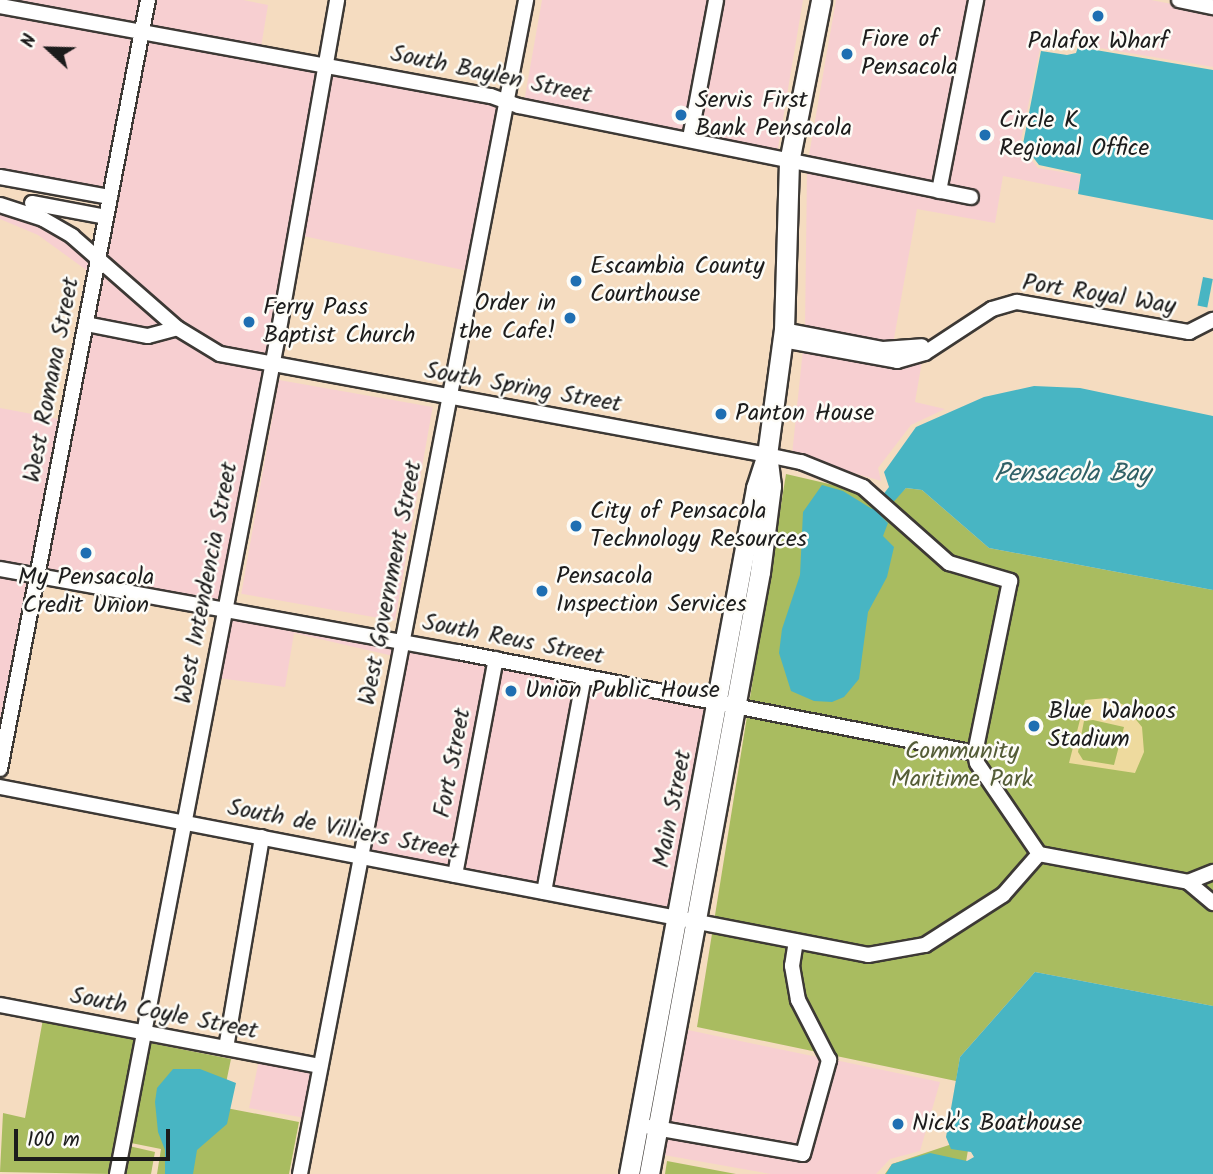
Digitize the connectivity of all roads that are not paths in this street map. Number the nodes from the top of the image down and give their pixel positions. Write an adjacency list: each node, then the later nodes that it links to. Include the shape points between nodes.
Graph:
1 (148, 0): 10 (street, West Romana Street)
2 (337, 0): 11 (street, West Intendencia Street)
3 (526, 0): 12 (street, West Government Street)
4 (716, 0): 13 (street)
5 (821, 0): 14 (main road, Main Street)
6 (976, 0): 17 (street)
7 (1179, 0): 9 (street)
8 (0, 5): 10 (street, South Baylen Street)
9 (1213, 7)
10 (142, 31): 11 (street, South Baylen Street); 18 (street, West Romana Street)
11 (325, 64): 12 (street, South Baylen Street); 28 (street, West Intendencia Street)
12 (506, 101): 13 (street, South Baylen Street); 29 (street, West Government Street)
13 (690, 138): 14 (street, South Baylen Street)
14 (789, 163): 17 (street, South Baylen Street); 27 (main road, Main Street)
15 (0, 177): 16 (street)
16 (36, 183): 18 (street); 21 (street)
17 (939, 191): 19 (street, South Baylen Street)
18 (110, 197): 22 (street, West Romana Street)
19 (971, 197)
20 (0, 205): 21 (street, South Spring Street)
21 (29, 208): 22 (street, South Spring Street); 23 (street, South Spring Street)
22 (106, 217): 23 (street, West Romana Street)
23 (98, 259): 25 (street, West Romana Street); 26 (street, South Spring Street)
24 (1213, 320): 27 (street, Port Royal Way, via 1189,332 1017,302 992,309 939,344 898,355)
25 (86, 324): 26 (street, via 148,336); 32 (street, West Romana Street)
26 (177, 328): 28 (street, South Spring Street, via 220,354)
27 (783, 335): 30 (main road, Main Street)
28 (272, 365): 29 (street, South Spring Street); 33 (street, West Intendencia Street)
29 (451, 398): 30 (street, South Spring Street); 34 (street, West Government Street)
30 (767, 455): 37 (main road, Main Street, via 756,488); 38 (street, South Spring Street, via 801,462 863,487 949,563 1010,582)
31 (0, 569): 32 (street, South Reus Street)
32 (37, 577): 33 (street, South Reus Street); 39 (street, West Romana Street)
33 (225, 611): 34 (street, South Reus Street); 41 (street, West Intendencia Street)
34 (402, 642): 35 (street, South Reus Street); 44 (street, West Government Street)
35 (496, 659): 36 (street, South Reus Street); 46 (street, Fort Street)
36 (584, 677): 37 (street, South Reus Street); 48 (street)
37 (727, 703): 38 (street, South Reus Street); 50 (main road, Main Street)
38 (975, 753): 43 (street, via 977,763)
39 (0, 769)
40 (0, 787): 41 (street, South de Villiers Street)
41 (185, 822): 42 (street, South de Villiers Street); 53 (street, West Intendencia Street)
42 (262, 837): 44 (street, South de Villiers Street); 54 (street)
43 (1039, 854): 47 (street); 51 (street, South de Villiers Street, via 1003,895 925,946 868,955)
44 (361, 857): 46 (street, South de Villiers Street); 55 (street, West Government Street)
45 (1213, 872): 47 (street)
46 (455, 874): 48 (street, South de Villiers Street)
47 (1188, 883): 49 (street)
48 (544, 892): 50 (street, South de Villiers Street)
49 (1213, 903)
50 (686, 919): 51 (street, South de Villiers Street); 56 (main road, Main Street)
51 (796, 941): 56 (street, via 792,965 798,1000 829,1060 803,1153)
52 (0, 1005): 53 (street, South Coyle Street)
53 (144, 1033): 54 (street, South Coyle Street); 57 (street, West Intendencia Street)
54 (226, 1048): 55 (street, South Coyle Street)
55 (320, 1066): 58 (street, West Government Street)
56 (648, 1126): 59 (main road, Main Street); 60 (main road)
57 (117, 1174)
58 (300, 1174)
59 (629, 1174)
60 (649, 1174)

